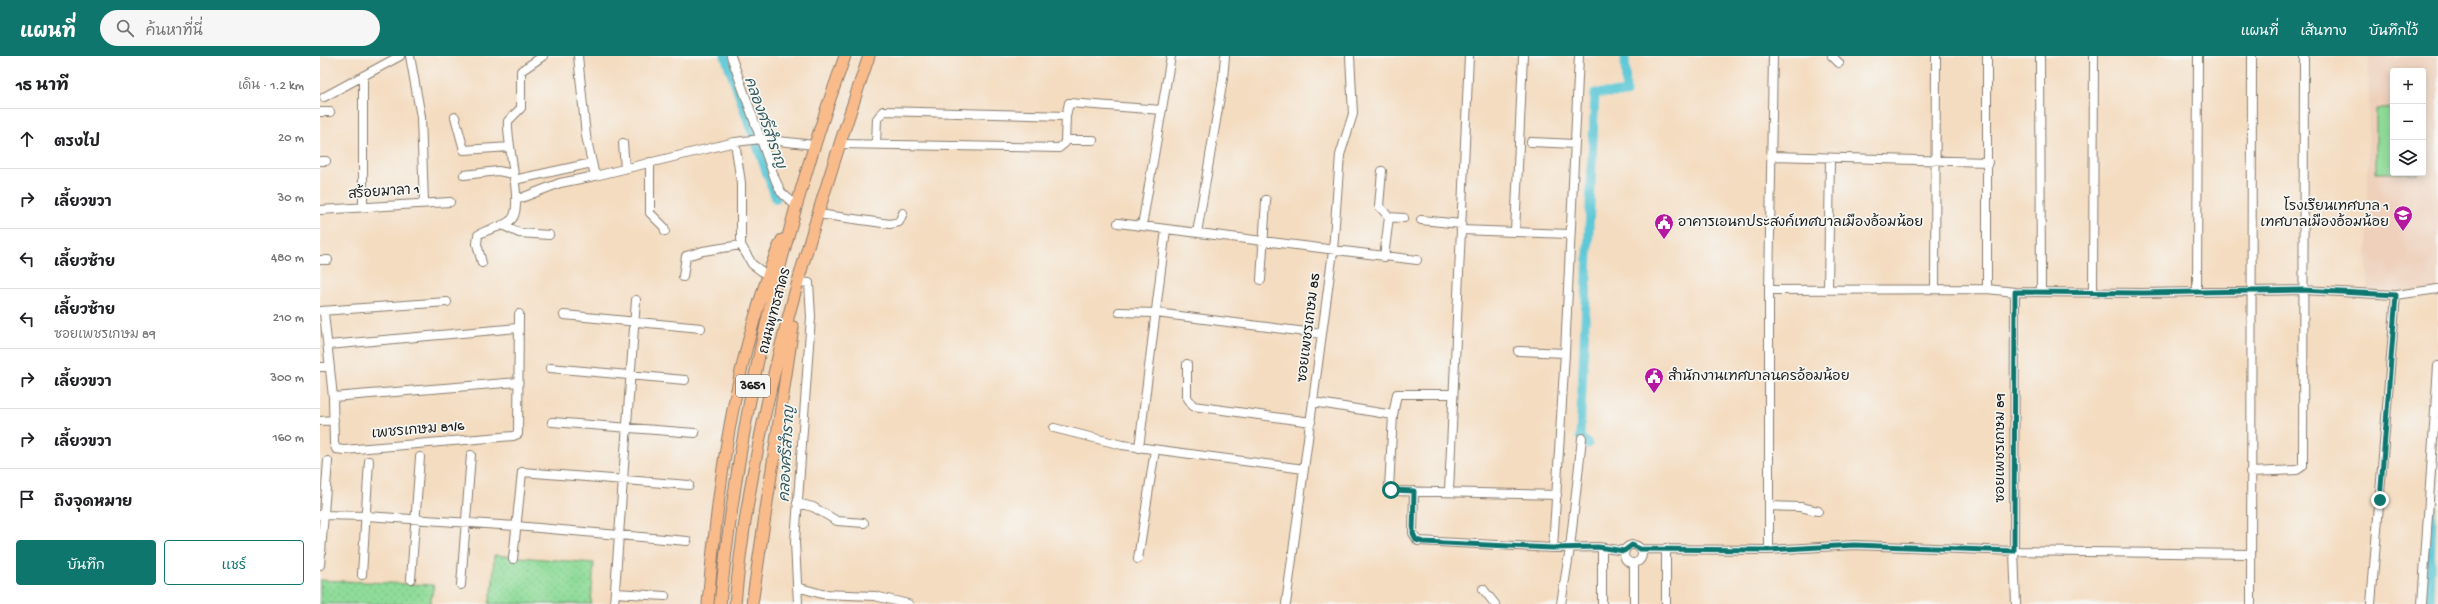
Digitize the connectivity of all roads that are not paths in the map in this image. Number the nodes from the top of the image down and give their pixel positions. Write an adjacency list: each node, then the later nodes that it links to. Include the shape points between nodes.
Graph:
1 (400, 56): 24 (street)
2 (410, 56): 58 (street, via 421,117)
3 (542, 56): 41 (street, via 521,71 521,108 508,121)
4 (578, 56): 47 (street, via 586,136)
5 (731, 56): 31 (street)
6 (844, 56): 40 (main road, ถนนพุทธสาคร / 3651)
7 (869, 56): 37 (main road, ถนนพุทธสาคร / 3651)
8 (1171, 56): 26 (street)
9 (1225, 56): 75 (street)
10 (1350, 56): 80 (street, ซอยเพชรเกษม 85, via 1353,114 1340,155)
11 (1469, 56): 71 (street)
12 (1523, 56): 74 (street)
13 (1579, 56): 39 (street)
14 (1774, 56): 42 (street)
15 (1832, 56): 23 (street)
16 (1936, 56): 44 (street)
17 (1987, 56): 46 (street)
18 (2040, 56): 96 (street)
19 (2094, 56): 98 (street)
20 (2198, 56): 97 (street)
21 (2252, 56): 94 (street)
22 (2304, 56): 93 (street)
23 (1839, 63)
24 (363, 76): 25 (street); 59 (street)
25 (324, 97)
26 (1162, 110): 29 (street, via 1072,102 1068,105); 70 (street)
27 (320, 112): 28 (street)
28 (330, 112)
29 (1066, 116): 32 (street); 38 (street, via 882,111 877,118)
30 (455, 117): 41 (street, via 464,150)
31 (761, 139): 34 (street); 40 (street); 60 (street, via 781,192)
32 (1065, 140): 33 (street); 38 (street, via 1064,146 1059,148)
33 (1094, 140)
34 (739, 142): 45 (street); 79 (street)
35 (1531, 142): 39 (street)
36 (623, 143): 48 (street)
37 (840, 144): 38 (street); 63 (main road, ถนนพุทธสาคร / 3651)
38 (876, 144)
39 (1575, 144): 76 (street)
40 (814, 145): 60 (main road, ถนนพุทธสาคร / 3651)
41 (510, 147): 53 (street)
42 (1771, 156): 43 (street); 92 (street)
43 (1830, 158): 44 (street); 88 (street)
44 (1936, 161): 46 (street); 89 (street)
45 (650, 162): 48 (street); 73 (street, via 650,213)
46 (1988, 162): 90 (street)
47 (592, 163): 51 (street); 52 (street)
48 (624, 168): 52 (street)
49 (1382, 171): 64 (street, via 1379,206)
50 (464, 175): 53 (street, via 498,170)
51 (538, 176): 53 (street); 54 (street)
52 (595, 176): 54 (street)
53 (514, 177): 55 (street)
54 (548, 188): 55 (street)
55 (516, 200): 69 (street, via 513,218)
56 (1266, 200): 78 (street)
57 (450, 202): 58 (street, สร้อยมาลา 1)
58 (424, 203): 59 (street, สร้อยมาลา 1)
59 (363, 206): 61 (street, สร้อยมาลา 1)
60 (796, 206): 67 (main road, ถนนพุทธสาคร / 3651)
61 (320, 210)
62 (903, 213): 63 (street, via 899,222 890,224)
63 (818, 214): 87 (main road, ถนนพุทธสาคร / 3651)
64 (1390, 217): 65 (street); 81 (street)
65 (1404, 218)
66 (1422, 220): 71 (street)
67 (791, 222): 84 (main road); 180 (main road, ถนนพุทธสาคร / 3651, via 743,433)
68 (1118, 223): 70 (street)
69 (502, 225): 77 (street, via 519,233); 83 (street, via 478,235 477,244)
70 (1142, 226): 72 (street)
71 (1461, 227): 74 (street); 122 (street)
72 (1166, 229): 75 (street); 104 (street)
73 (665, 231)
74 (1516, 232): 76 (street)
75 (1197, 233): 78 (street)
76 (1570, 234): 113 (street)
77 (549, 235)
78 (1263, 241): 80 (street); 86 (street)
79 (741, 245): 84 (street, via 752,264); 85 (street, via 686,256)
80 (1333, 251): 81 (street); 110 (street, ซอยเพชรเกษม 85)
81 (1384, 257): 82 (street)
82 (1417, 260)
83 (482, 263)
84 (768, 276): 179 (main road, via 738,386 722,474)
85 (683, 277)
86 (1261, 280)
87 (802, 285): 147 (street, via 811,317); 181 (main road, ถนนพุทธสาคร / 3651, via 773,379 739,554); 182 (main road)
88 (1828, 289): 89 (street); 92 (street)
89 (1935, 289): 90 (street)
90 (1987, 289): 95 (street)
91 (2438, 289): 99 (street)
92 (1769, 290): 148 (street)
93 (2303, 290): 94 (street); 99 (street); 141 (street, via 2304,466 2297,470)
94 (2252, 291): 97 (street); 141 (street)
95 (2015, 292): 96 (street); 165 (street, ซอยเพชรเกษม 89)
96 (2041, 292): 98 (street)
97 (2197, 292): 98 (street)
98 (2093, 293)
99 (2396, 295): 193 (street)
100 (636, 300): 107 (street)
101 (447, 302): 102 (street)
102 (322, 312): 111 (street, เพชรเกษม 81/6)
103 (1119, 312): 104 (street)
104 (1156, 313): 110 (street); 134 (street)
105 (519, 314): 108 (street, เพชรเกษม 81/6)
106 (564, 315): 107 (street)
107 (635, 323): 109 (street); 119 (street)
108 (518, 328): 111 (street); 121 (street, เพชรเกษม 81/6)
109 (701, 328)
110 (1322, 334): 124 (street, ซอยเพชรเกษม 85)
111 (328, 345): 117 (street, เพชรเกษม 81/6)
112 (1518, 352): 113 (street)
113 (1565, 353): 146 (street)
114 (1187, 364): 129 (street, via 1187,397 1193,406)
115 (2438, 366): 194 (street)
116 (320, 367): 117 (street)
117 (330, 367): 123 (street, เพชรเกษม 81/6)
118 (550, 368): 119 (street)
119 (630, 375): 120 (street); 130 (street)
120 (685, 380)
121 (518, 382): 123 (street); 126 (street, เพชรเกษม 81/6, via 518,431 513,436 344,450 336,449 334,443)
122 (1453, 394): 125 (street, via 1399,393); 145 (street)
123 (333, 397): 126 (street, เพชรเกษม 81/6)
124 (1314, 402): 125 (street); 129 (street, ซอยเพชรเกษม 85)
125 (1393, 416): 144 (street, via 1389,488 1395,491)
126 (334, 420): 127 (street)
127 (320, 421)
128 (552, 422): 130 (street)
129 (1311, 422): 140 (street, ซอยเพชรเกษม 85)
130 (627, 426): 132 (street); 142 (street)
131 (1054, 428): 134 (street)
132 (695, 433)
133 (1582, 438): 159 (street)
134 (1140, 448): 135 (street)
135 (1155, 450): 140 (street); 168 (street)
136 (471, 455): 153 (street)
137 (420, 457): 152 (street)
138 (328, 461): 150 (street)
139 (369, 461): 151 (street)
140 (1304, 469): 185 (street, ซอยเพชรเกษม 85)
141 (2250, 472): 166 (street)
142 (623, 479): 143 (street); 155 (street, via 522,472); 156 (street)
143 (689, 485)
144 (1414, 491): 145 (street); 158 (street, via 1413,533 1418,541)
145 (1449, 491): 146 (street)
146 (1557, 495): 158 (street)
147 (797, 503): 154 (street, via 813,507 837,521); 174 (street)
148 (1769, 506): 149 (street, via 1800,507); 163 (street)
149 (1818, 511)
150 (322, 516): 151 (street); 170 (street)
151 (366, 516): 152 (street); 171 (street)
152 (415, 519): 153 (street); 172 (street)
153 (466, 523): 155 (street); 173 (street)
154 (864, 523)
155 (516, 526): 156 (street); 167 (street)
156 (618, 535): 157 (street); 176 (street)
157 (687, 541)
158 (1553, 548): 159 (street)
159 (1570, 548): 160 (street); 187 (street)
160 (1602, 548): 164 (street); 188 (street)
161 (1666, 548): 162 (street); 163 (street); 190 (street)
162 (1640, 549): 164 (street, via 1632,545); 169 (street, via 1640,559)
163 (1769, 550): 165 (street, via 1854,545)
164 (1624, 551): 169 (street, via 1626,560)
165 (2014, 551): 166 (street); 191 (street, ซอยเพชรเกษม 89)
166 (2251, 554): 192 (street)
167 (514, 559)
168 (1138, 559)
169 (1634, 563): 189 (street)
170 (320, 565)
171 (362, 575)
172 (411, 580)
173 (461, 585)
174 (797, 587): 183 (street); 184 (street, via 822,594 875,596)
175 (1483, 589): 186 (street)
176 (615, 593): 177 (street); 178 (street)
177 (665, 596)
178 (614, 604)
179 (708, 604)
180 (720, 604)
181 (735, 604)
182 (752, 604)
183 (798, 604)
184 (908, 604)
185 (1286, 604)
186 (1495, 604)
187 (1561, 604)
188 (1602, 604)
189 (1634, 604)
190 (1666, 604)
191 (2016, 604)
192 (2251, 604)
193 (2372, 604)
194 (2422, 604)

